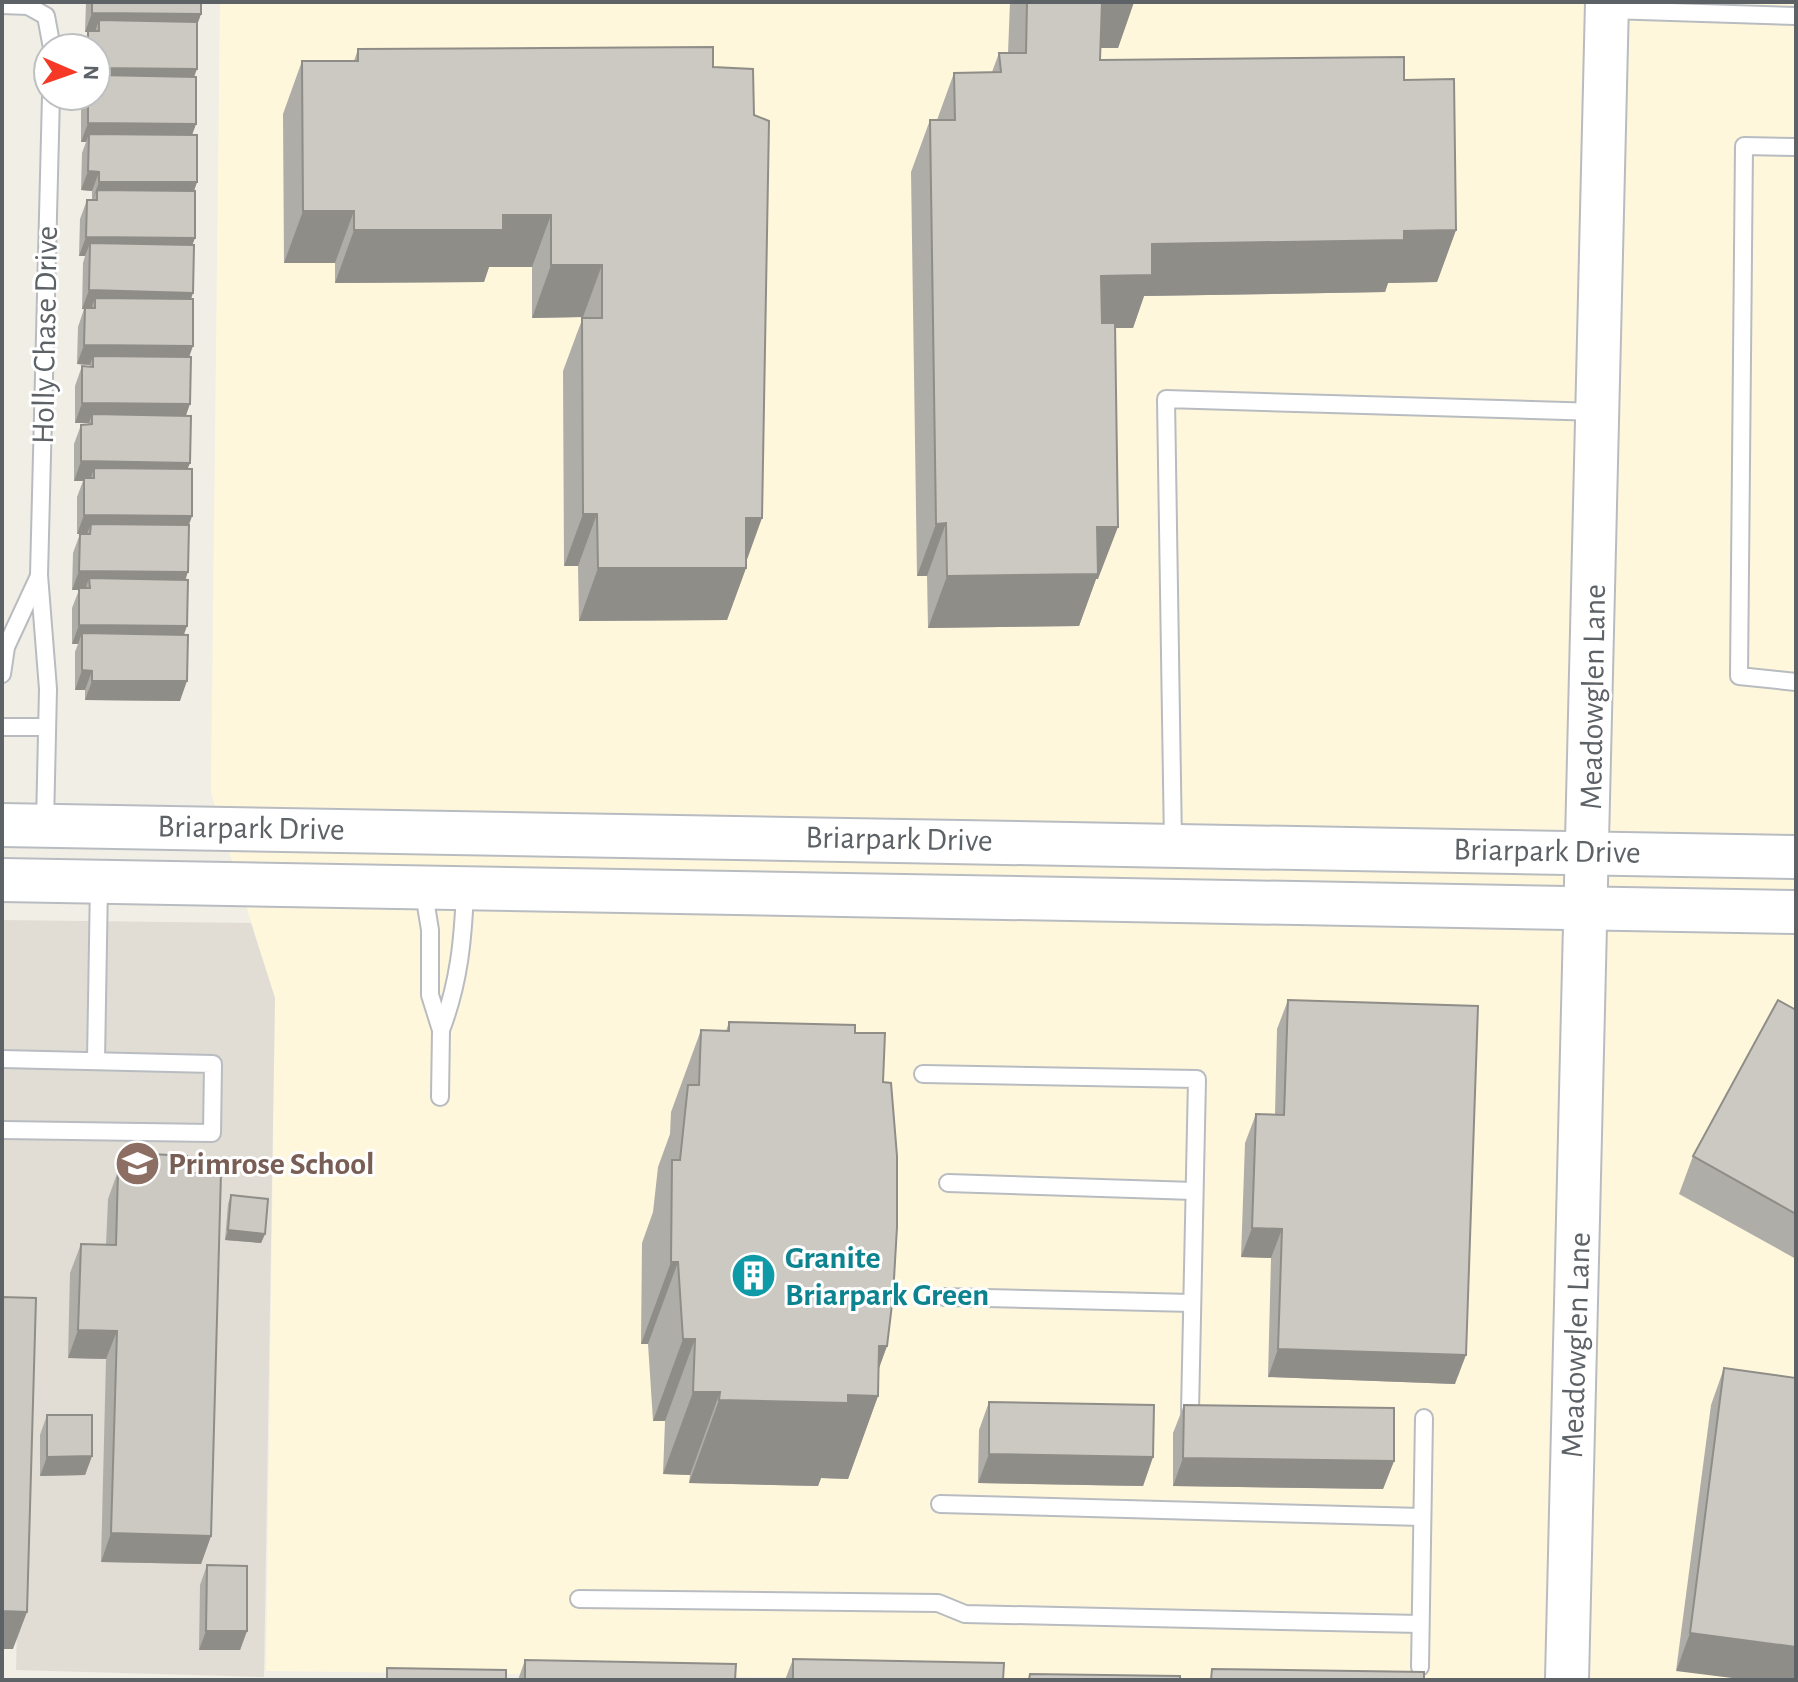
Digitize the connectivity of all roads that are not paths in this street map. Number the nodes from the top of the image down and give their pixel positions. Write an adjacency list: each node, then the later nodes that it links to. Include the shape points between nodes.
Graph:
1 (2, 5): 4 (lane, via 28,6 46,16)
2 (1607, 6): 3 (lane); 7 (street, Meadowglen Lane)
3 (1796, 16)
4 (49, 32)
5 (51, 112): 8 (lane, Holly Chase Drive)
6 (1796, 147): 10 (lane, via 1744,146 1739,676)
7 (1600, 412): 15 (lane, via 1166,399); 16 (street, Meadowglen Lane)
8 (39, 575): 9 (lane, Holly Chase Drive, via 6,647); 12 (lane, Holly Chase Drive)
9 (2, 674)
10 (1796, 682)
11 (2, 727): 12 (lane)
12 (47, 727): 14 (lane, Holly Chase Drive)
13 (2, 825): 14 (street, Briarpark Drive)
14 (45, 826): 15 (street, Briarpark Drive)
15 (1173, 844): 16 (street, Briarpark Drive)
16 (1589, 852): 17 (street, Briarpark Drive); 22 (street, Meadowglen Lane)
17 (1796, 857)
18 (2, 880): 19 (street, Briarpark Drive)
19 (99, 882): 20 (street, Briarpark Drive); 26 (lane)
20 (423, 885): 21 (street, Briarpark Drive); 24 (lane, via 430,930 430,995)
21 (465, 886): 22 (street, Briarpark Drive); 24 (lane, via 462,959)
22 (1587, 907): 23 (street, Briarpark Drive); 41 (street, Meadowglen Lane)
23 (1796, 912)
24 (441, 1030): 28 (lane)
25 (2, 1059): 26 (lane)
26 (96, 1061): 29 (lane, via 213,1064 212,1133)
27 (923, 1074): 31 (lane, via 1197,1079)
28 (440, 1097)
29 (2, 1130)
30 (948, 1183): 31 (lane)
31 (1194, 1191): 33 (lane)
32 (944, 1297): 33 (lane)
33 (1192, 1303): 34 (lane)
34 (1190, 1412)
35 (1424, 1418): 37 (lane)
36 (940, 1504): 37 (lane)
37 (1422, 1517): 39 (lane)
38 (579, 1599): 39 (lane, via 938,1603 965,1614)
39 (1420, 1624): 40 (lane)
40 (1420, 1667)
41 (1567, 1680)

